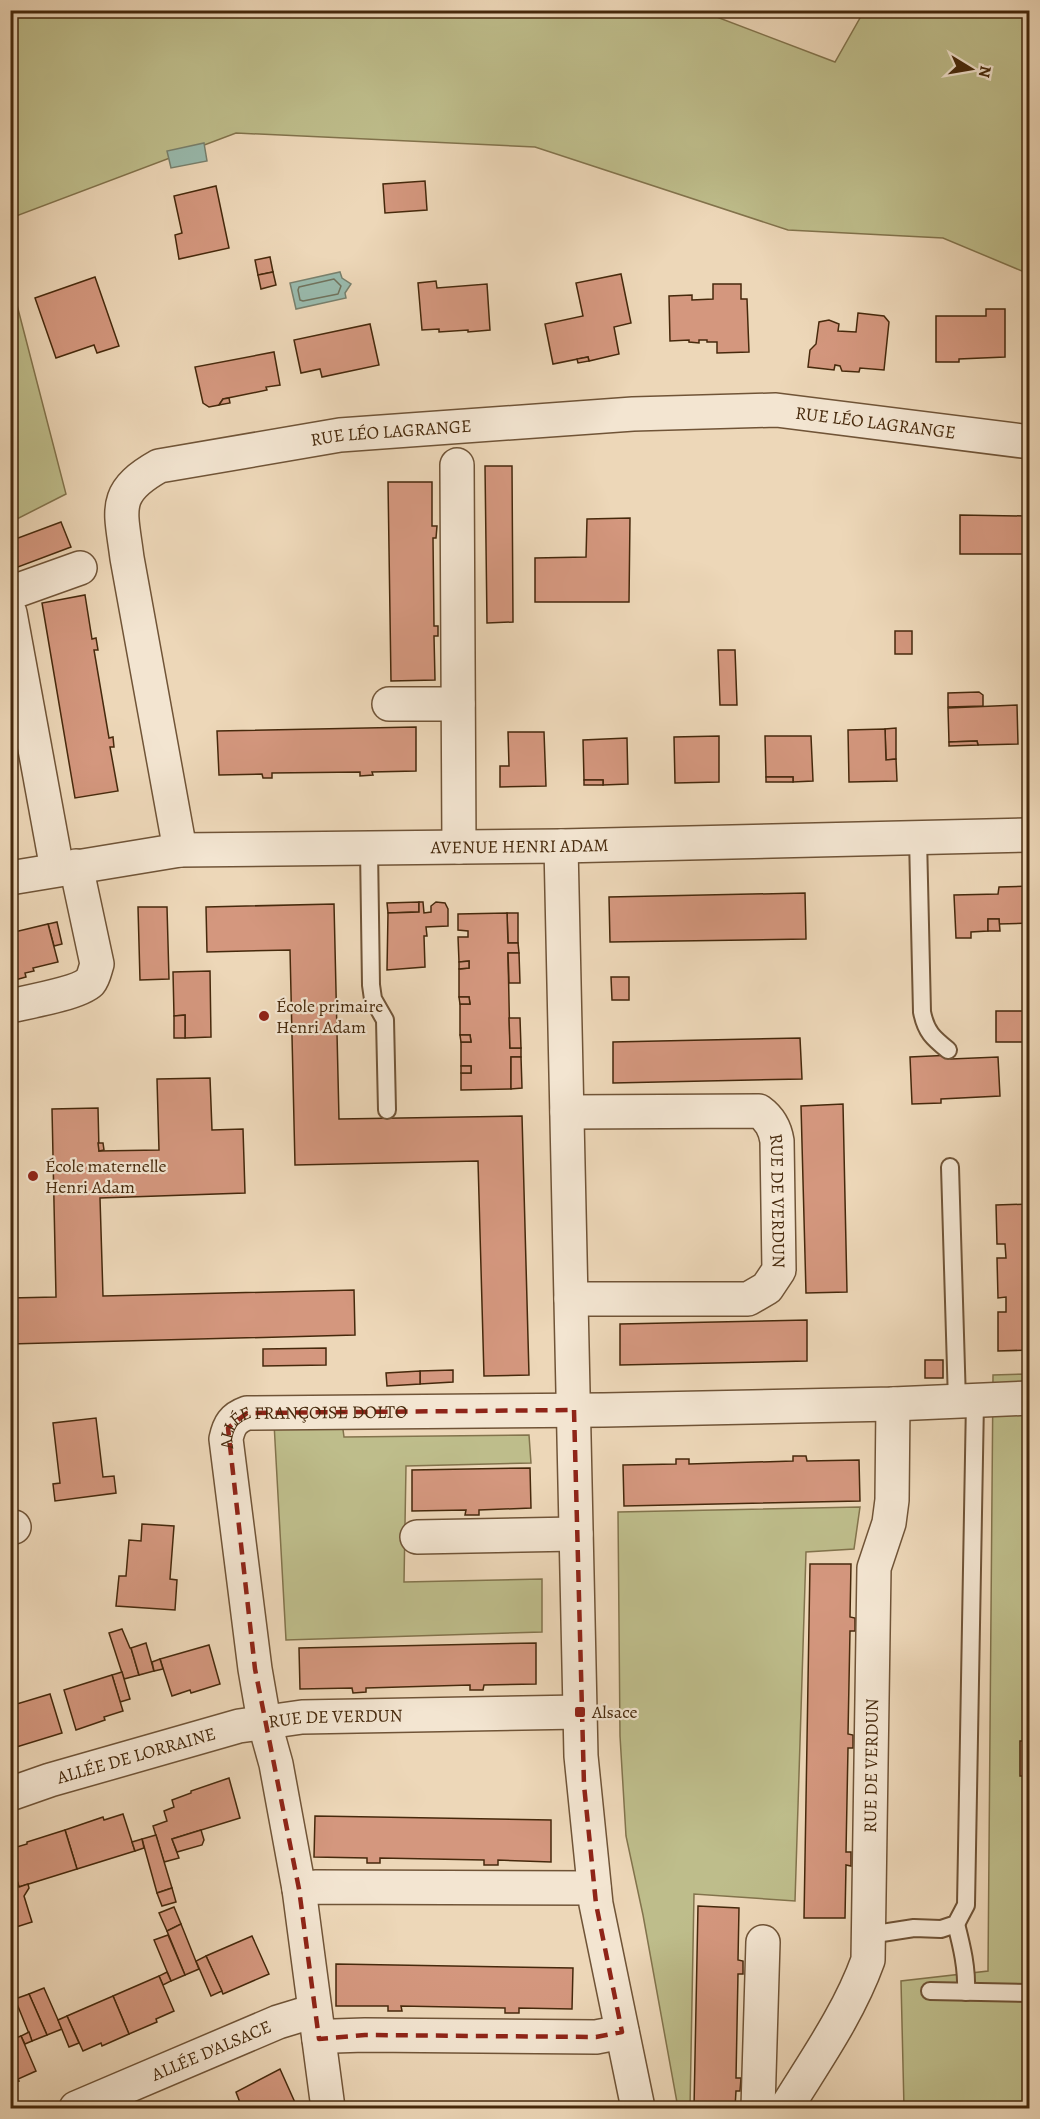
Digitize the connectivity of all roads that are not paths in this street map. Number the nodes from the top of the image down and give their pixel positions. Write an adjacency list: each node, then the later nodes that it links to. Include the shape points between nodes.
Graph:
1 (1029, 442): 13 (street, RUE LÉO LAGRANGE, via 776,410 633,414 340,435 159,466 127,490 121,504 127,558)
2 (456, 465): 5 (street)
3 (80, 568): 4 (street)
4 (11, 612): 7 (street)
5 (458, 704): 6 (street); 11 (street)
6 (389, 705)
7 (21, 737): 14 (street)
8 (1029, 835): 9 (street, AVENUE HENRI ADAM)
9 (918, 838): 10 (street, AVENUE HENRI ADAM); 17 (lane, via 922,1012 925,1027)
10 (561, 846): 11 (street, AVENUE HENRI ADAM); 19 (street)
11 (459, 847): 12 (street, AVENUE HENRI ADAM)
12 (369, 849): 13 (street, AVENUE HENRI ADAM); 18 (lane, via 371,985 373,999 385,1020)
13 (180, 850): 14 (street, AVENUE HENRI ADAM)
14 (67, 867): 15 (street, AVENUE HENRI ADAM); 16 (street, via 78,880 97,964 94,973 90,982 74,990)
15 (10, 878)
16 (10, 1006)
17 (948, 1050)
18 (387, 1110)
19 (567, 1112): 21 (street); 21 (street, RUE DE VERDUN, via 759,1111 775,1129 777,1153 779,1270 767,1288 748,1299)
20 (950, 1167): 23 (lane)
21 (571, 1299): 25 (street)
22 (1029, 1398): 23 (street)
23 (966, 1401): 24 (street); 33 (lane, via 966,1905)
24 (892, 1404): 25 (street); 34 (street, RUE DE VERDUN, via 889,1523 874,1568)
25 (574, 1410): 26 (street); 29 (street, ALLÉE FRANÇOISE DOLTO, via 247,1413 236,1417 226,1439)
26 (576, 1534): 27 (street); 28 (street)
27 (417, 1537)
28 (580, 1712): 29 (street, RUE DE VERDUN); 31 (street)
29 (264, 1721): 30 (street, ALLÉE DE LORRAINE); 32 (street, RUE DE VERDUN)
30 (10, 1794)
31 (594, 1888): 32 (street); 40 (street)
32 (299, 1889): 39 (street, RUE DE VERDUN)
33 (956, 1924): 34 (lane, via 941,1929 914,1928); 37 (lane, via 964,1952)
34 (869, 1935): 45 (street, RUE DE VERDUN, via 868,1960 861,1980)
35 (763, 1942): 44 (street)
36 (930, 1991): 37 (lane)
37 (966, 1992): 38 (lane)
38 (1029, 1993)
39 (317, 2026): 40 (street, via 334,2036 596,2037); 41 (street, ALLÉE D'ALSACE, via 301,2015 278,2022); 42 (street, RUE DE VERDUN)
40 (622, 2032): 43 (street)
41 (76, 2109)
42 (328, 2109)
43 (638, 2109)
44 (758, 2109)
45 (786, 2109)

